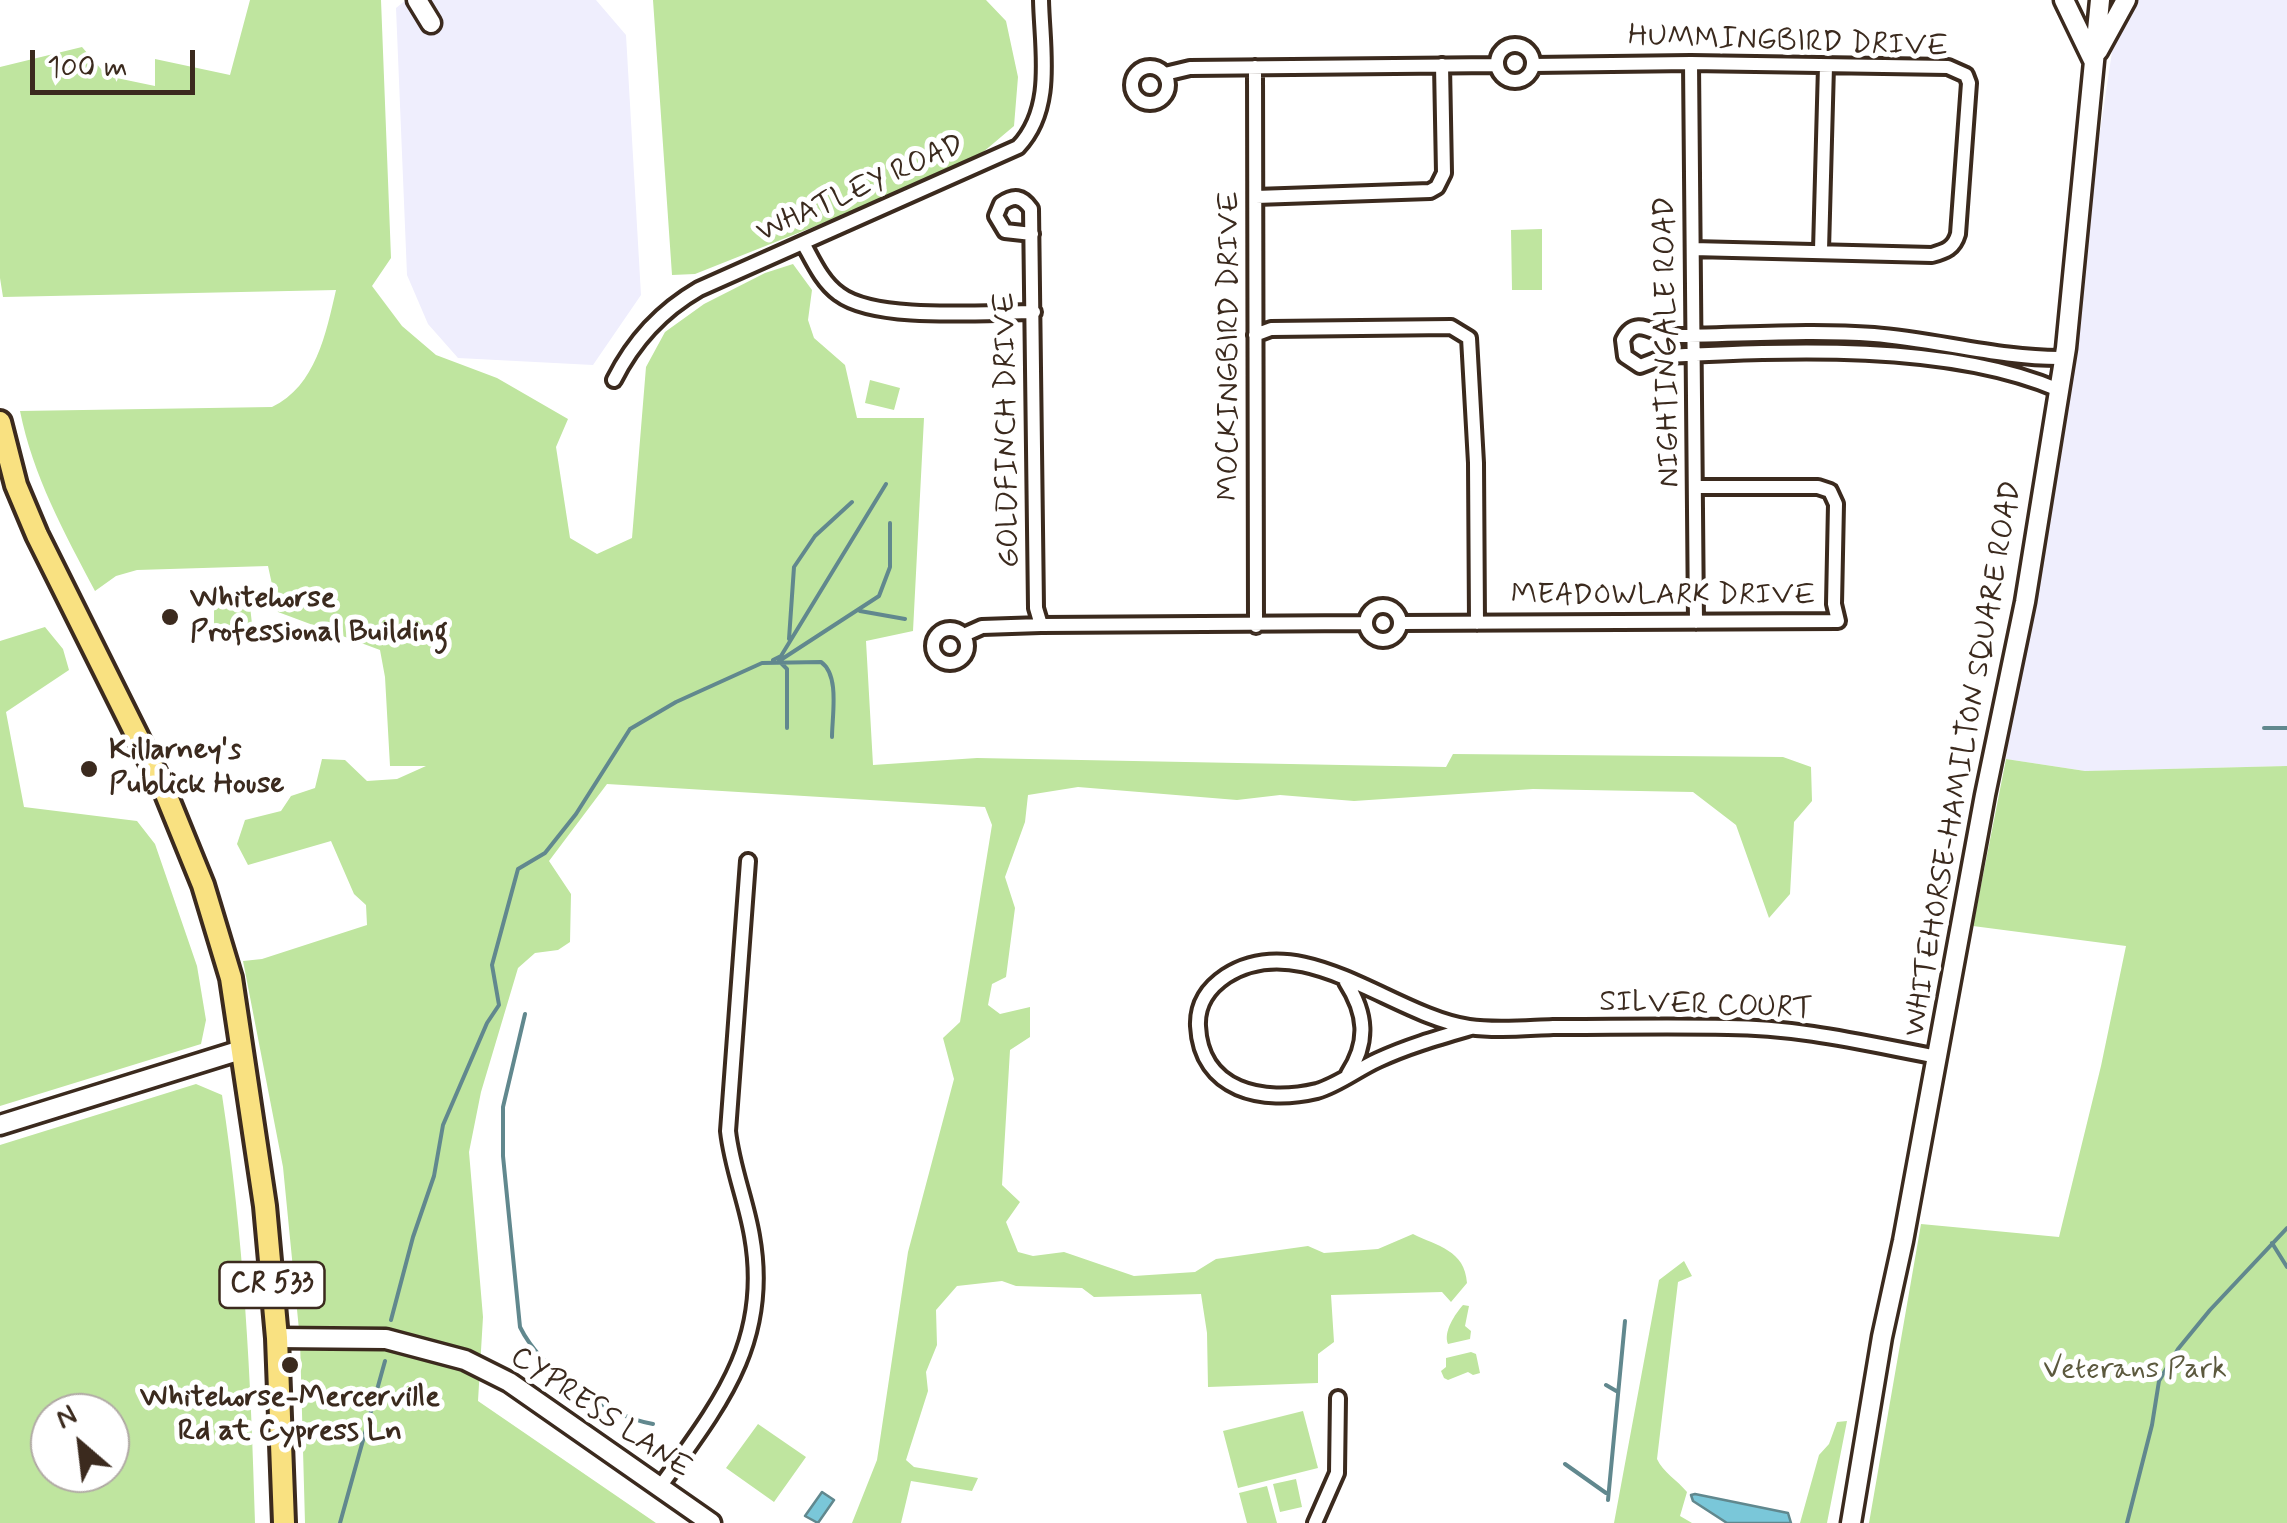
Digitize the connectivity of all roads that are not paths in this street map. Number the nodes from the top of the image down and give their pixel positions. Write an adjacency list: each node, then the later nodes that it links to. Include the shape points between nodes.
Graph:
1 (417, 0): 6 (street)
2 (1041, 0): 17 (street, WHATLEY ROAD, via 1043,97 1035,126 1018,147)
3 (2064, 0): 7 (street)
4 (2100, 0): 7 (street, WHITEHORSE-HAMILTON SQUARE ROAD)
5 (2126, 0): 7 (street)
6 (431, 23)
7 (2094, 60): 26 (street, WHITEHORSE-HAMILTON SQUARE ROAD)
8 (1691, 63): 9 (street, HUMMINGBIRD DRIVE); 12 (street, HUMMINGBIRD DRIVE); 18 (street, NIGHTINGALE ROAD)
9 (1533, 64): 11 (street, HUMMINGBIRD DRIVE, via 1518,81 1502,76); 11 (street, HUMMINGBIRD DRIVE, via 1530,53 1515,45 1504,49)
10 (1442, 65): 11 (street, HUMMINGBIRD DRIVE); 13 (street, HUMMINGBIRD DRIVE); 15 (street, via 1444,173 1437,187 1424,194)
11 (1497, 65)
12 (1826, 66): 19 (street); 19 (street, HUMMINGBIRD DRIVE, via 1948,67 1970,83 1955,244 1932,255)
13 (1256, 68): 14 (street, HUMMINGBIRD DRIVE); 15 (street, MOCKINGBIRD DRIVE)
14 (1165, 74)
15 (1256, 197): 21 (street, MOCKINGBIRD DRIVE)
16 (1032, 234): 20 (street, GOLDFINCH DRIVE)
17 (804, 242): 20 (street, via 828,284 863,306); 29 (street, WHATLEY ROAD, via 681,299 630,350)
18 (1693, 249): 19 (street, HUMMINGBIRD DRIVE); 22 (street, NIGHTINGALE ROAD)
19 (1821, 250)
20 (1034, 312): 37 (street, GOLDFINCH DRIVE)
21 (1255, 335): 33 (street, via 1451,326 1469,338); 38 (street, MOCKINGBIRD DRIVE)
22 (1694, 336): 23 (street, via 1855,334); 25 (street, NIGHTINGALE ROAD); 25 (street, via 1666,336 1642,326 1626,334 1623,348 1640,366)
23 (1939, 342): 24 (street); 27 (street)
24 (1984, 349): 26 (street); 28 (street)
25 (1694, 354): 27 (street, via 1850,353); 32 (street, NIGHTINGALE ROAD)
26 (2064, 358): 30 (street, WHITEHORSE-HAMILTON SQUARE ROAD)
27 (1936, 361): 28 (street)
28 (1982, 368): 30 (street)
29 (614, 380)
30 (2059, 390): 44 (street, WHITEHORSE-HAMILTON SQUARE ROAD)
31 (0, 422): 43 (main road, CR 533, via 37,535 186,839 231,978)
32 (1696, 487): 34 (street, NIGHTINGALE ROAD); 34 (street, MEADOWLARK DRIVE, via 1830,491 1836,504 1838,621)
33 (1477, 622): 34 (street, MEADOWLARK DRIVE); 36 (street, MEADOWLARK DRIVE)
34 (1696, 622)
35 (1365, 623): 36 (street, MEADOWLARK DRIVE, via 1382,640 1396,634); 36 (street, MEADOWLARK DRIVE, via 1372,609 1383,606); 38 (street, MEADOWLARK DRIVE)
36 (1400, 623)
37 (1041, 625): 38 (street, MEADOWLARK DRIVE); 39 (street, MEADOWLARK DRIVE, via 982,627)
38 (1256, 626)
39 (964, 635)
40 (748, 860): 49 (street, via 728,1117 754,1250 754,1318 728,1389)
41 (1344, 980): 42 (street, SILVER COURT); 45 (street, via 1364,1022); 45 (street, SILVER COURT, via 1301,964 1236,971 1203,998 1198,1026 1208,1066 1245,1091 1314,1092)
42 (1471, 1028): 44 (street, SILVER COURT, via 1772,1029); 45 (street, SILVER COURT)
43 (242, 1050): 46 (street); 47 (main road, CR 533)
44 (1938, 1058): 53 (street, WHITEHORSE-HAMILTON SQUARE ROAD)
45 (1348, 1075)
46 (0, 1125)
47 (277, 1338): 49 (street, CYPRESS LANE, via 386,1338 465,1360 509,1382); 50 (main road, CR 533)
48 (1338, 1398): 52 (street, via 1336,1473)
49 (660, 1487): 51 (street, CYPRESS LANE)
50 (284, 1523)
51 (711, 1523)
52 (1315, 1523)
53 (1851, 1523)

